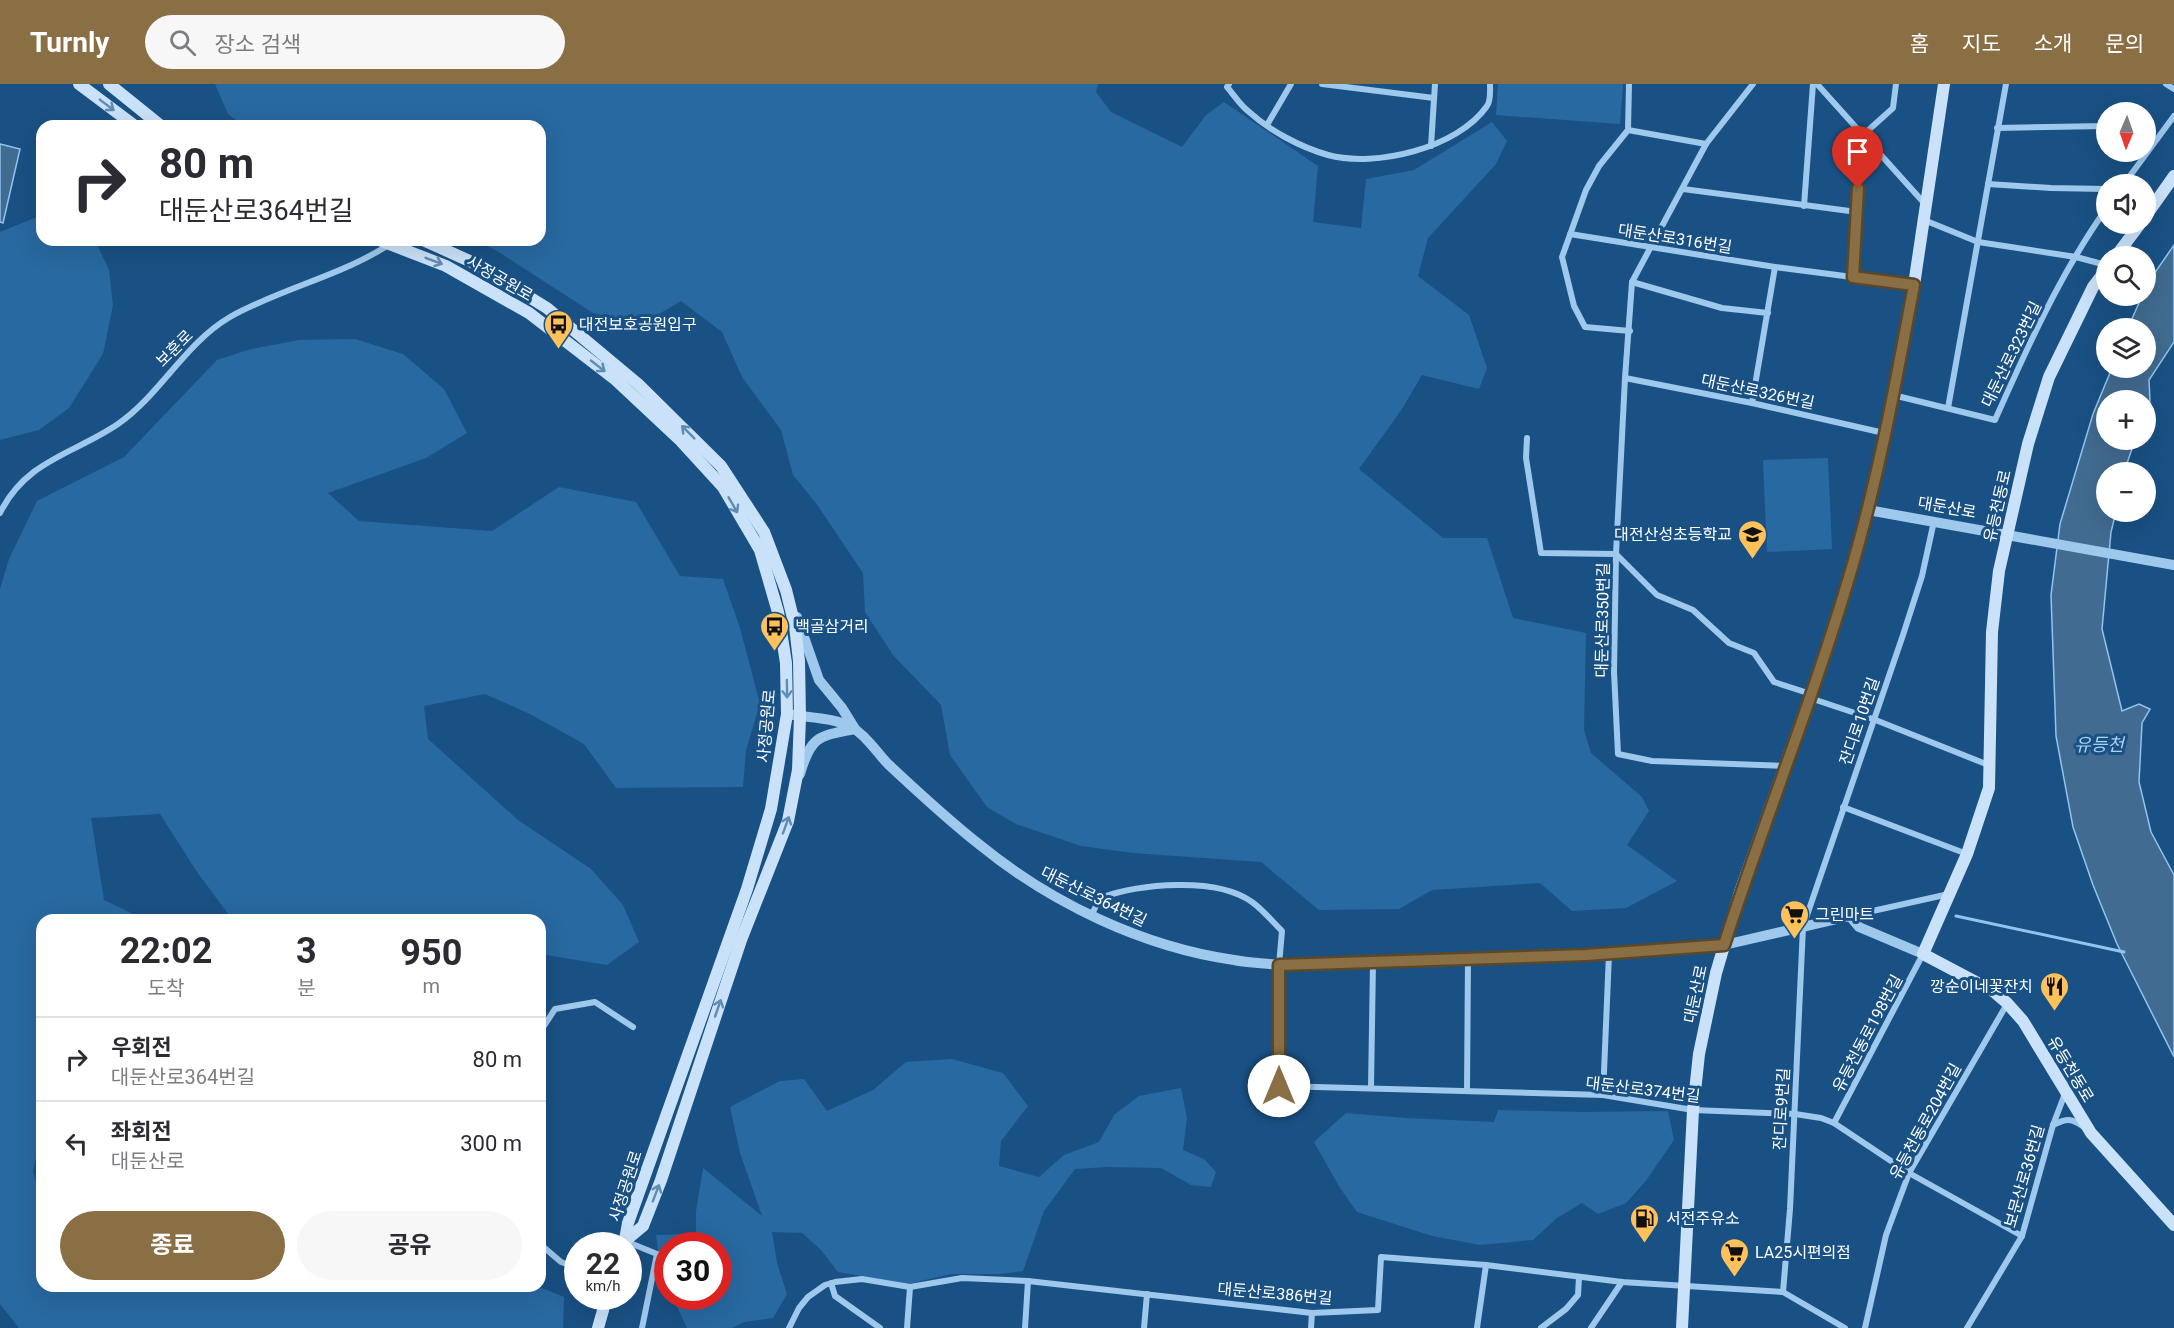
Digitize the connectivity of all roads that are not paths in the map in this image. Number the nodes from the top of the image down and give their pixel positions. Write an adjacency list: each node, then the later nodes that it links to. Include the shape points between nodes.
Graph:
1 (79, 84): 18 (main road, one-way to 18)
2 (109, 84): 19 (main road)
3 (1229, 84): 20 (street, via 1227,87 1247,111)
4 (1291, 84): 20 (street)
5 (1322, 84): 16 (street)
6 (1435, 84): 16 (street)
7 (1490, 84): 27 (street, via 1489,104 1475,119)
8 (1629, 84): 23 (street)
9 (1753, 84): 26 (street, 대둔산로350번길)
10 (1815, 84): 24 (street); 34 (street)
11 (1896, 84): 24 (street, via 1893,108)
12 (1944, 84): 33 (main road, 대둔산로)
13 (2006, 84): 22 (street)
14 (2166, 84): 15 (street)
15 (2174, 89)
16 (1434, 98): 27 (street)
17 (2174, 116): 25 (street)
18 (127, 120)
19 (154, 120)
20 (1267, 125): 27 (street, via 1297,144 1329,156 1362,159 1402,155)
21 (2096, 126): 22 (street)
22 (1997, 128): 29 (street)
23 (1628, 130): 26 (street); 38 (street, via 1599,166)
24 (1863, 135): 33 (street); 35 (street)
25 (2156, 140)
26 (1706, 144): 30 (street, 대둔산로350번길)
27 (1431, 146)
28 (2174, 176): 32 (main road)
29 (1988, 184): 31 (street); 39 (street)
30 (1683, 189): 34 (street); 43 (street, 대둔산로350번길)
31 (2096, 189)
32 (2156, 201)
33 (1926, 205): 36 (main road, 대둔산로)
34 (1804, 206): 35 (street)
35 (1857, 212): 47 (street)
36 (1924, 219): 39 (street); 50 (main road, 대둔산로)
37 (2096, 225): 44 (street, 대둔산로323번길)
38 (1570, 234): 43 (street, 대둔산로316번길); 52 (street, via 1562,257 1574,306 1585,327)
39 (1978, 242): 44 (street); 56 (street)
40 (378, 246): 60 (street, 보훈로, via 212,330 118,424 50,460 7,498)
41 (400, 246): 67 (main road, 사정공원로, one-way to 67, via 446,266 529,313 616,380 679,439 723,488 760,550 778,612 786,663)
42 (437, 246): 65 (main road, 사정공원로, one-way to 42, via 764,532 733,483 654,398 547,308 474,262)
43 (1650, 248): 46 (street, 대둔산로316번길); 48 (street, 대둔산로350번길)
44 (2076, 257): 45 (street); 56 (street, 대둔산로323번길, via 2036,330 1995,420)
45 (2096, 262)
46 (1775, 267): 47 (street, 대둔산로316번길); 51 (street)
47 (1853, 277): 50 (street, 대둔산로316번길)
48 (1632, 282): 51 (street, via 1722,308); 52 (street, 대둔산로350번길)
49 (2096, 283): 62 (main road, 유등천동로, via 2049,377)
50 (1914, 285): 54 (main road, 대둔산로)
51 (1768, 313): 55 (street)
52 (1630, 331): 53 (street, 대둔산로350번길)
53 (1625, 378): 55 (street, 대둔산로326번길); 63 (street, 대둔산로350번길)
54 (1893, 395): 56 (street, 대둔산로323번길); 57 (main road, 대둔산로)
55 (1752, 403): 57 (street, 대둔산로326번길)
56 (1948, 408)
57 (1884, 433): 59 (main road, 대둔산로)
58 (1527, 438): 63 (street, via 1526,458 1541,553)
59 (1868, 510): 61 (street, 대둔산로); 66 (main road, 대둔산로)
60 (0, 513)
61 (1934, 521): 62 (street, 대둔산로); 69 (street, 잔디로10번길, via 1922,576)
62 (2007, 534): 64 (street, 대둔산로); 72 (main road, 유등천동로, via 1992,632)
63 (1616, 554): 66 (street, via 1657,595 1693,610 1729,643 1754,653 1774,682); 71 (street, 대둔산로350번길, via 1614,672 1618,754 1652,761)
64 (2174, 565)
65 (786, 590): 68 (main road, 사정공원로, via 799,661); 70 (street, via 819,680)
66 (1810, 696): 69 (street); 71 (main road, 대둔산로)
67 (787, 714): 68 (street, 대둔산로364번길); 100 (main road, 사정공원로, via 771,809 747,889)
68 (800, 717): 70 (street, 대둔산로364번길, via 837,721); 73 (main road, 사정공원로)
69 (1874, 719): 72 (street); 74 (street, 잔디로10번길)
70 (855, 729): 73 (street, via 813,742); 77 (street, 대둔산로364번길, via 981,846 1052,896)
71 (1787, 766): 80 (main road, 대둔산로)
72 (1991, 766): 75 (main road, 유등천동로, via 1986,801)
73 (793, 801): 101 (main road, 사정공원로, one-way to 73, via 643,1226 657,1189 741,940)
74 (1843, 807): 75 (street); 79 (street, 잔디로10번길)
75 (1967, 854): 76 (main road, 유등천동로)
76 (1950, 894): 78 (street); 82 (main road, 유등천동로)
77 (1092, 914): 85 (street, 대둔산로364번길, via 1130,932 1183,949); 85 (street, via 1100,898 1154,885 1193,885 1233,892 1251,901 1282,931)
78 (1850, 916): 79 (street, 대둔산로364번길); 82 (street, via 1859,927)
79 (1803, 927): 80 (street, 대둔산로364번길); 94 (street, 잔디로9번길)
80 (1724, 945): 81 (street, 대둔산로364번길); 93 (main road, 대둔산로, via 1699,1054)
81 (1609, 954): 83 (street, 대둔산로364번길); 92 (street)
82 (1923, 954): 86 (main road, 유등천동로, via 1993,991); 95 (street, 유등천동로198번길)
83 (1468, 960): 84 (street, 대둔산로364번길); 91 (street)
84 (1373, 963): 85 (street, 대둔산로364번길); 89 (street)
85 (1279, 965): 89 (street, 대둔산로374번길, via 1279,1086)
86 (2007, 1003): 90 (main road, 유등천동로, via 2023,1021); 98 (street, 유등천동로204번길)
87 (546, 1023): 88 (street, via 555,1009 596,1002)
88 (633, 1027)
89 (1371, 1088): 91 (street, 대둔산로374번길)
90 (2066, 1090): 96 (street, 보문산로36번길); 97 (main road, 유등천동로)
91 (1467, 1091): 92 (street, 대둔산로374번길)
92 (1603, 1095): 93 (street, 대둔산로374번길)
93 (1694, 1110): 94 (street, 대둔산로374번길); 112 (main road, 대둔산로)
94 (1795, 1114): 95 (street, 대둔산로374번길); 113 (street, 잔디로9번길)
95 (1834, 1123): 98 (street, 대둔산로374번길)
96 (2053, 1125): 97 (street, via 2073,1119); 102 (street, 보문산로36번길)
97 (2091, 1133): 99 (main road, 유등천동로)
98 (1909, 1173): 102 (street, 대둔산로374번길); 130 (street, 유등천동로204번길, via 1886,1234)
99 (2174, 1225)
100 (627, 1232)
101 (637, 1232)
102 (2022, 1236): 131 (street, 보문산로36번길)
103 (546, 1249): 105 (street)
104 (642, 1249): 118 (street, via 657,1254)
105 (564, 1263)
106 (1486, 1265): 107 (street, 대둔산로386번길); 116 (street, 대둔산로386번길, via 1381,1257 1378,1310); 125 (street)
107 (1579, 1277): 109 (street, 대둔산로386번길); 126 (street, via 1578,1295)
108 (1028, 1281): 111 (street, 대둔산로386번길, via 962,1278); 114 (street, 대둔산로386번길); 122 (street)
109 (1622, 1282): 112 (street, 대둔산로386번길); 127 (street)
110 (831, 1283): 111 (street, 대둔산로386번길, via 862,1279); 119 (street, 대둔산로386번길, via 808,1297); 120 (street, via 836,1296)
111 (910, 1287): 121 (street)
112 (1684, 1287): 113 (street, 대둔산로386번길); 128 (main road, 대둔산로)
113 (1783, 1292): 129 (street)
114 (1147, 1294): 116 (street, 대둔산로386번길); 123 (street)
115 (603, 1310): 117 (main road)
116 (1312, 1313): 124 (street)
117 (598, 1328)
118 (642, 1328)
119 (789, 1328)
120 (880, 1328)
121 (907, 1328)
122 (1025, 1328)
123 (1144, 1328)
124 (1311, 1328)
125 (1477, 1328)
126 (1541, 1328)
127 (1591, 1328)
128 (1682, 1328)
129 (1845, 1328)
130 (1865, 1328)
131 (1967, 1328)

